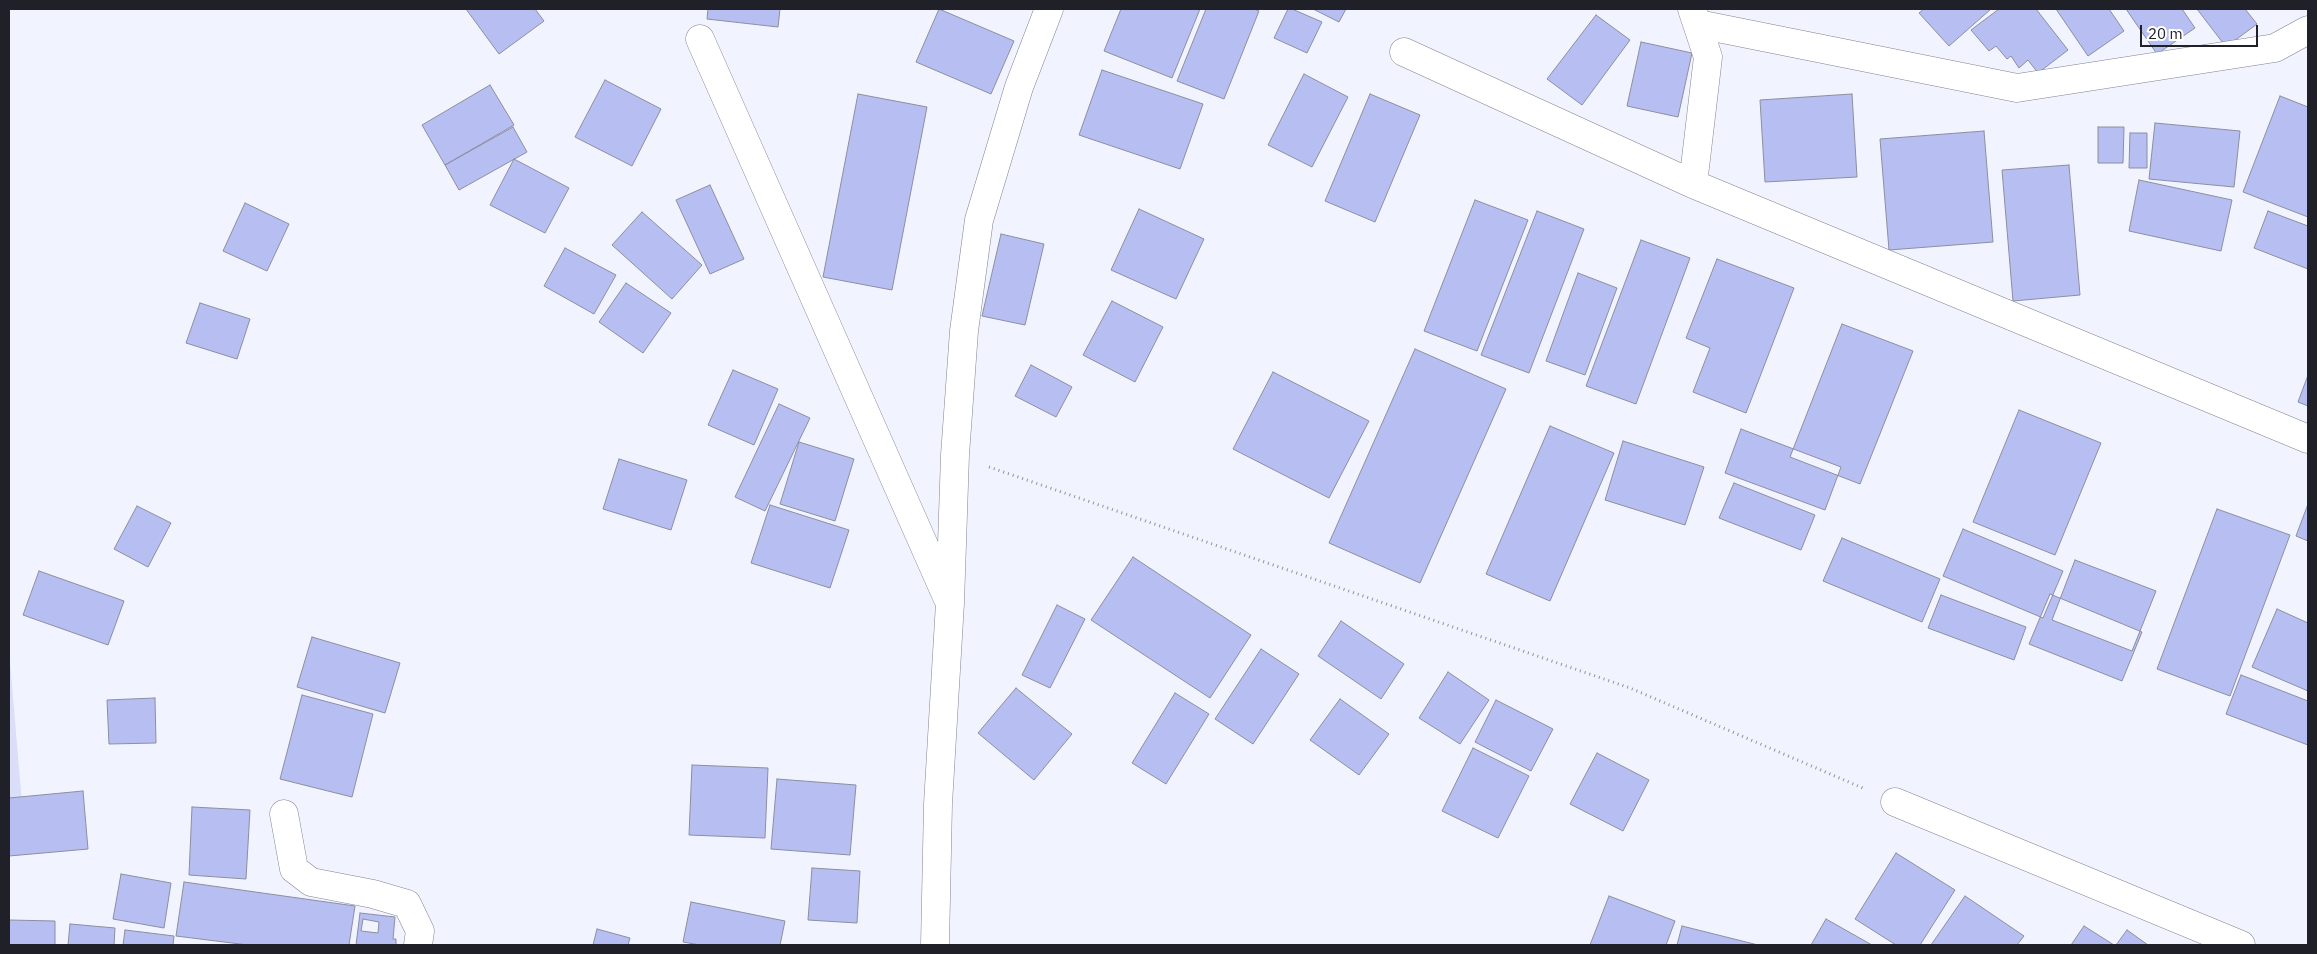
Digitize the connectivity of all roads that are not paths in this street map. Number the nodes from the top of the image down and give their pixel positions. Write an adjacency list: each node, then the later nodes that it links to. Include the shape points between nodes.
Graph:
1 (1049, 9): 8 (street, via 1019,87 979,220 964,331)
2 (1695, 16): 3 (street, via 2017,88 2274,48); 6 (street, via 1708,57)
3 (2308, 30)
4 (700, 39): 8 (street)
5 (1404, 52): 6 (street)
6 (1693, 184): 7 (street)
7 (2308, 439)
8 (950, 603): 12 (street, via 938,804)
9 (1896, 802): 13 (street)
10 (284, 814): 11 (street, via 294,869 310,882 408,904 420,931)
11 (418, 945)
12 (935, 945)
13 (2241, 945)

